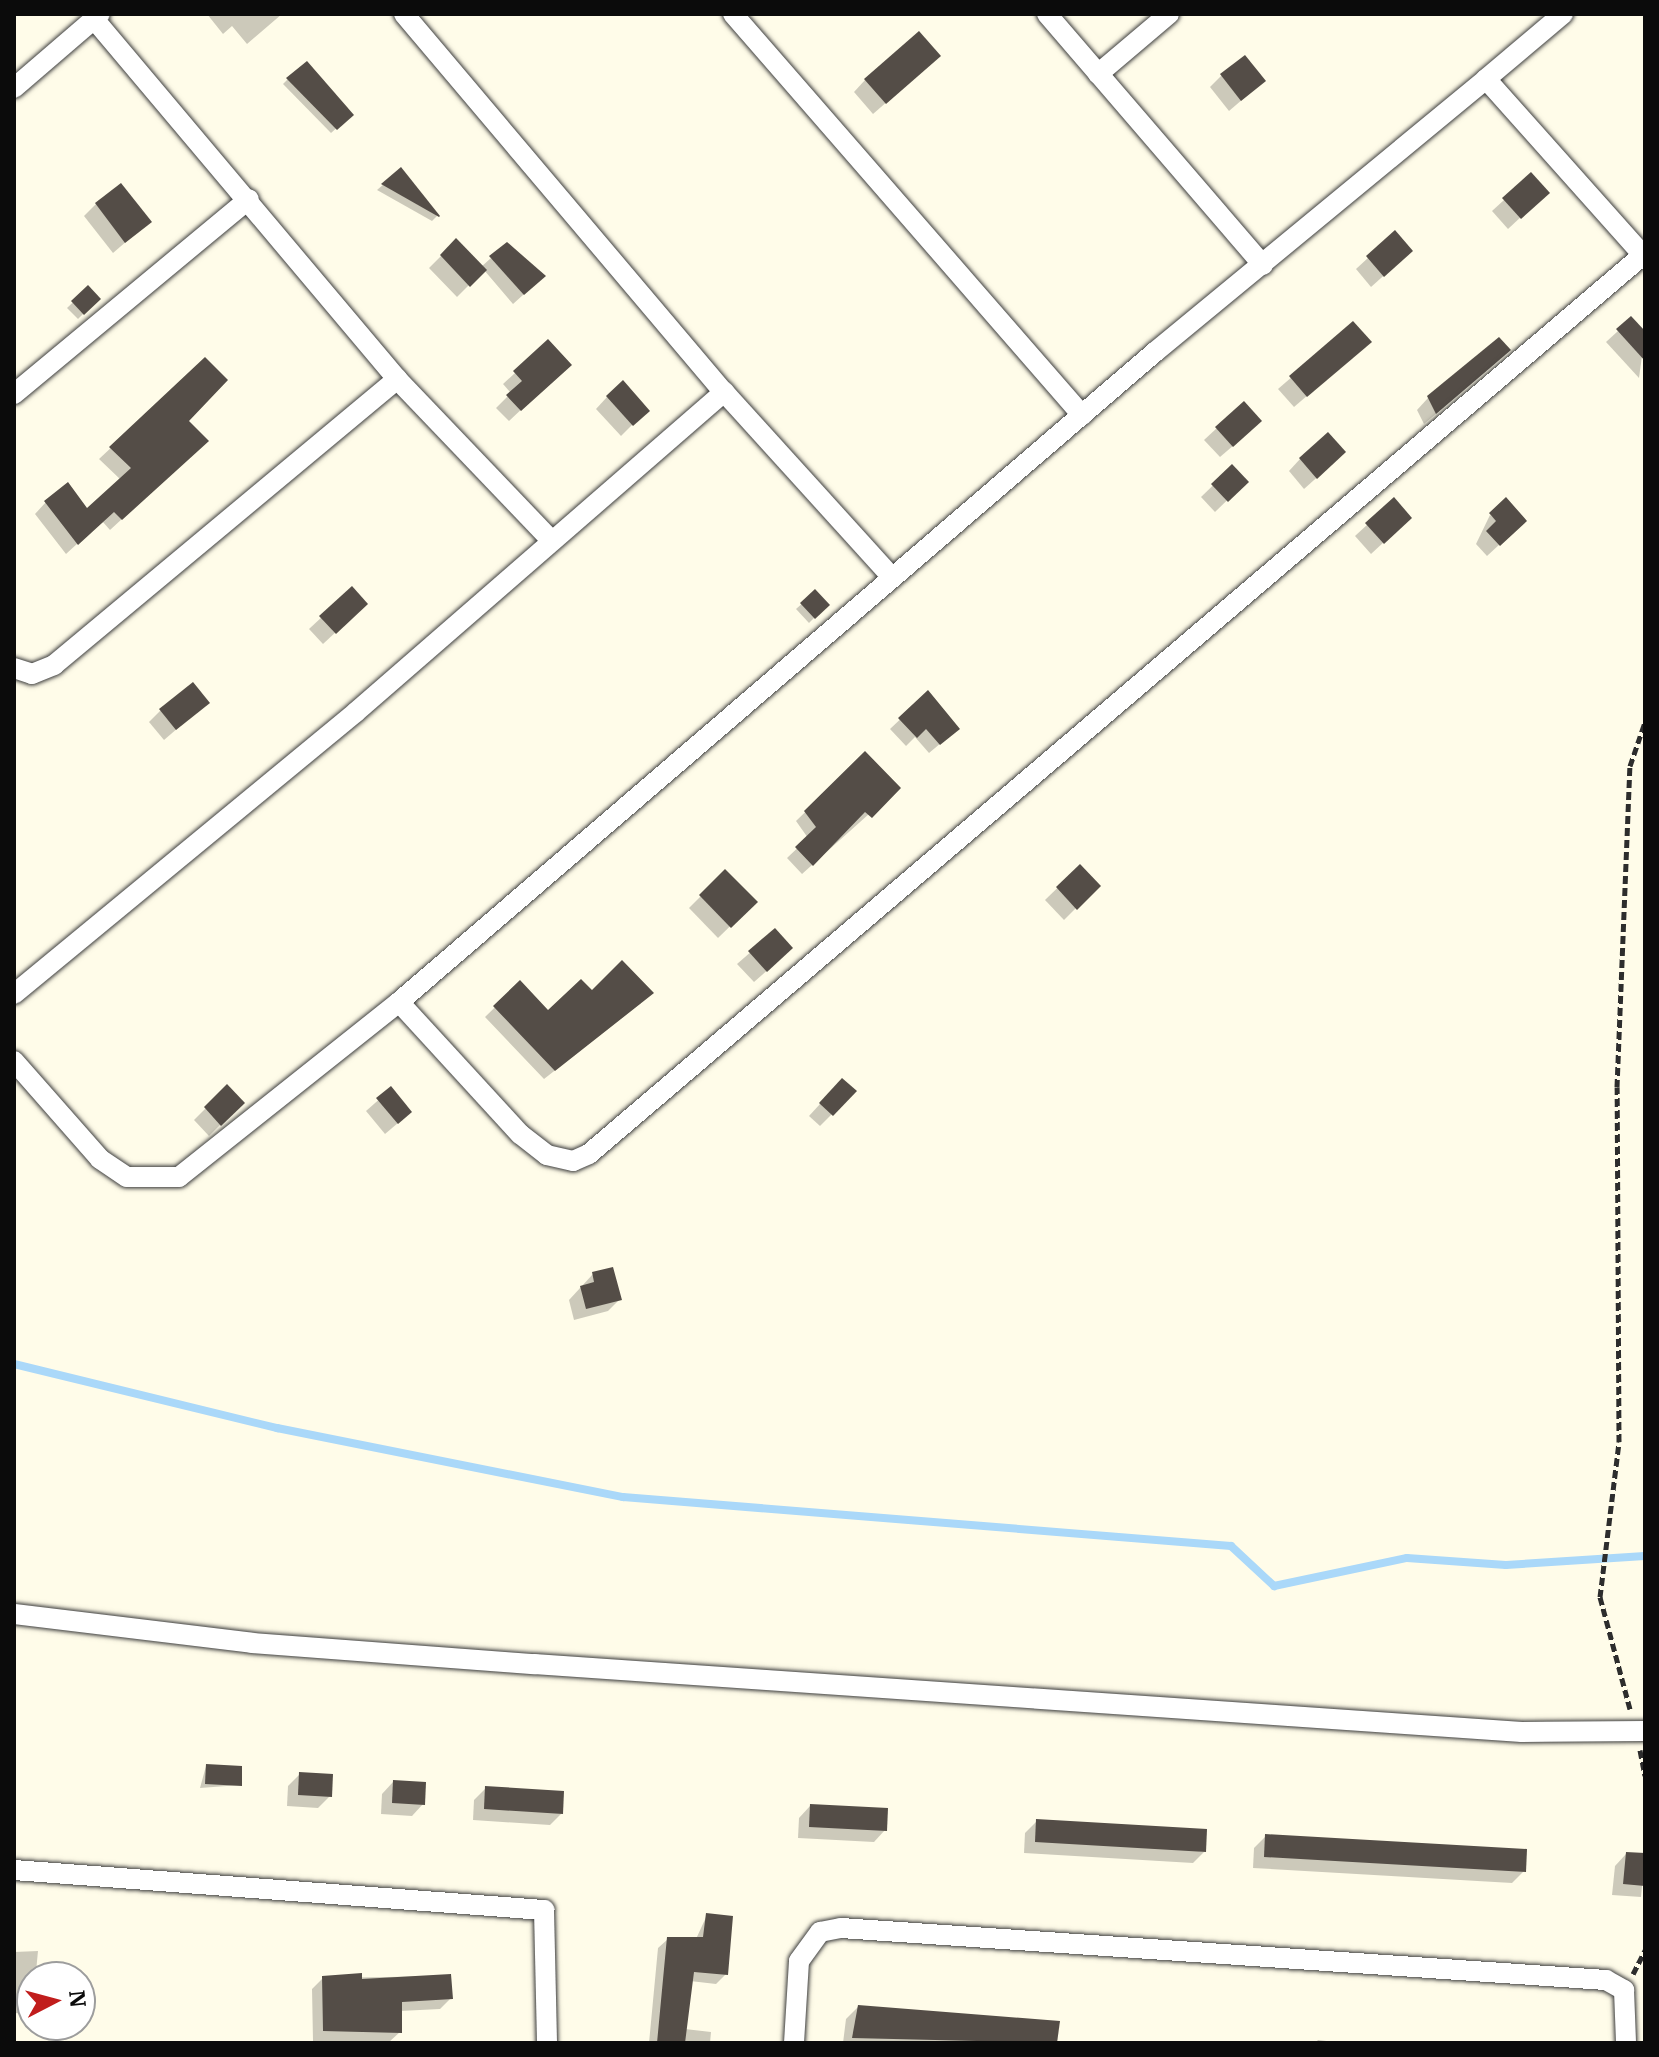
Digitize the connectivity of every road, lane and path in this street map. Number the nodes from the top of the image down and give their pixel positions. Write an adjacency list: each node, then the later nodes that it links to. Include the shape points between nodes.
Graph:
1 (404, 14): 14 (street)
2 (733, 14): 16 (street)
3 (1047, 14): 7 (street)
4 (1169, 14): 7 (street)
5 (1563, 14): 8 (street)
6 (97, 16): 9 (street); 10 (street)
7 (1098, 74): 12 (street)
8 (1486, 79): 11 (street); 12 (street)
9 (14, 88)
10 (249, 199): 13 (street); 15 (street)
11 (1644, 256): 22 (street, via 589,1154 573,1161 547,1155 520,1134)
12 (1263, 265): 16 (street)
13 (397, 379): 17 (street); 19 (street, via 54,665 32,674)
14 (724, 392): 17 (street); 18 (street)
15 (14, 394)
16 (1082, 415): 18 (street)
17 (551, 540): 21 (street)
18 (892, 577): 22 (street)
19 (14, 668)
20 (1645, 722): 25 (path, via 1630,766 1617,1087 1619,1442 1600,1597)
21 (14, 994)
22 (399, 1002): 23 (street, via 179,1177 160,1180 127,1177 100,1159)
23 (14, 1061)
24 (14, 1614): 25 (street, via 252,1643 534,1664 1522,1732)
25 (1641, 1732): 26 (path)
26 (1645, 1776)
27 (14, 1870): 28 (street, via 544,1910)
28 (547, 2043)
29 (794, 2043): 30 (street, via 799,1961 820,1932 841,1928 1606,1980 1624,1990)
30 (1626, 2043)

